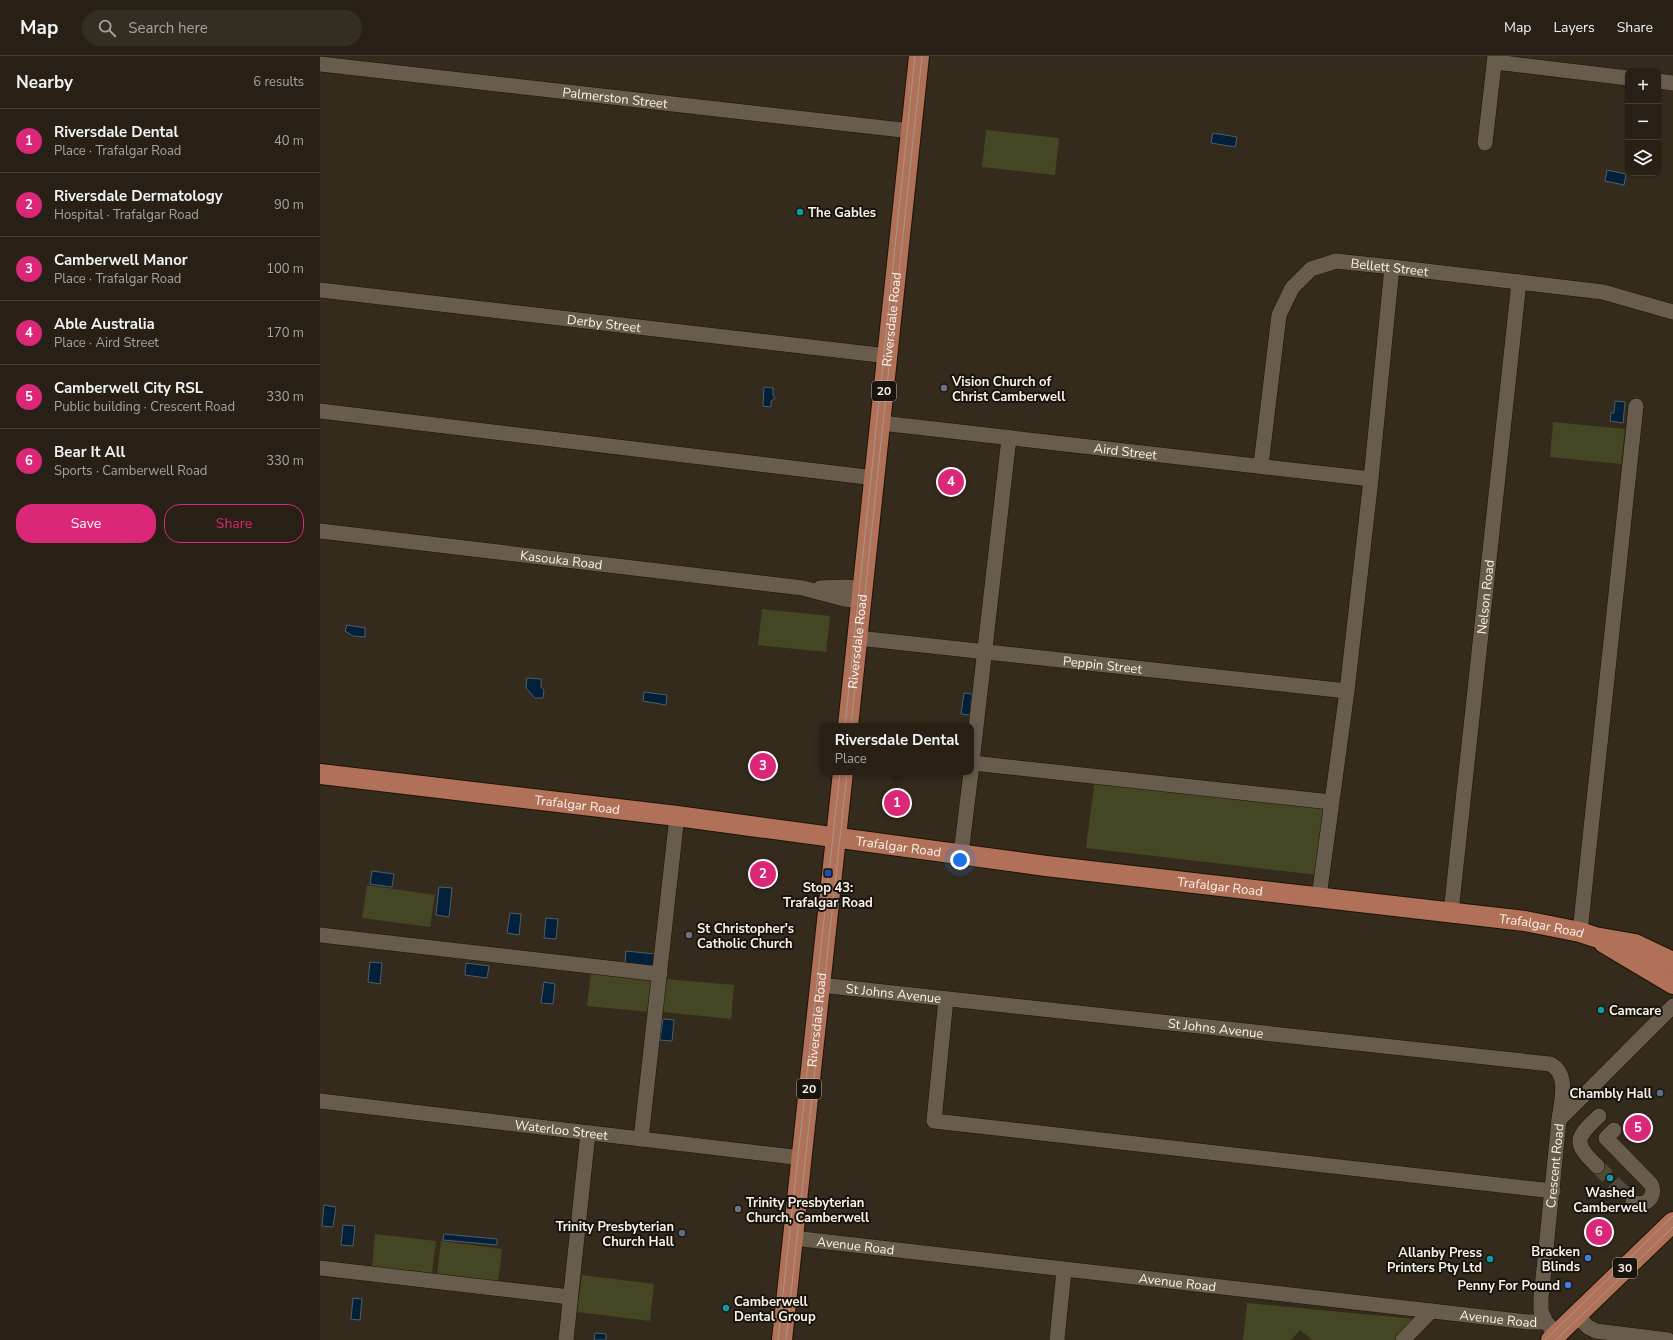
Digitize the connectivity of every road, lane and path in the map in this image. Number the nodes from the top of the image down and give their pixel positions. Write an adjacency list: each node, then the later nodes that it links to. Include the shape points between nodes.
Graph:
1 (919, 56): 7 (main road, Riversdale Road / 20)
2 (1495, 59): 4 (street); 8 (street)
3 (320, 64): 7 (street, Palmerston Street)
4 (1625, 78)
5 (1661, 81): 6 (street)
6 (1673, 83)
7 (911, 131): 13 (main road, Riversdale Road / 20)
8 (1485, 143)
9 (1392, 267): 10 (street, Bellett Street); 18 (street, Bellett Street, via 1336,261 1311,269 1292,288 1279,314); 20 (street)
10 (1519, 282): 12 (street, Bellett Street, via 1603,292); 37 (street, Nelson Road)
11 (320, 290): 13 (street, Derby Street)
12 (1673, 312)
13 (888, 356): 16 (main road, Riversdale Road / 20)
14 (1636, 406): 38 (street)
15 (320, 412): 19 (street)
16 (881, 423): 17 (street, Aird Street); 19 (main road, Riversdale Road / 20)
17 (1009, 438): 18 (street, Aird Street); 24 (street)
18 (1261, 466): 20 (street, Aird Street)
19 (875, 478): 22 (main road, Riversdale Road / 20)
20 (1371, 479): 25 (street)
21 (320, 532): 22 (street, Kasouka Road, via 803,588 844,599)
22 (862, 595): 23 (main road, Riversdale Road / 20)
23 (858, 638): 24 (street, Peppin Street); 26 (main road, Riversdale Road / 20)
24 (984, 652): 25 (street, Peppin Street); 27 (street)
25 (1347, 691): 32 (street)
26 (848, 723)
27 (974, 742)
28 (974, 769): 32 (street)
29 (320, 774): 33 (main road, Trafalgar Road)
30 (843, 775): 34 (main road, Riversdale Road / 20)
31 (970, 775): 35 (street)
32 (1331, 802): 36 (street)
33 (677, 816): 34 (main road, Trafalgar Road); 41 (street)
34 (836, 838): 35 (main road, Trafalgar Road); 43 (main road, Riversdale Road / 20)
35 (961, 854): 36 (main road, Trafalgar Road)
36 (1319, 897): 37 (main road, Trafalgar Road)
37 (1451, 912): 38 (main road, Trafalgar Road, via 1525,921)
38 (1587, 934): 40 (main road, Trafalgar Road, via 1634,944); 42 (main road, Trafalgar Road)
39 (320, 935): 41 (street)
40 (1673, 962)
41 (660, 974): 51 (street)
42 (1673, 984)
43 (820, 985): 44 (street, St Johns Avenue); 52 (main road, Riversdale Road / 20)
44 (946, 999): 48 (street, St Johns Avenue, via 1550,1064 1562,1076); 54 (street, via 934,1121)
45 (1673, 1006): 48 (street, Crescent Road)
46 (320, 1101): 50 (street, Waterloo Street)
47 (1599, 1116): 53 (street, via 1584,1130 1580,1143 1584,1153)
48 (1559, 1120): 54 (street, Crescent Road)
49 (1614, 1130): 55 (street, via 1606,1138 1653,1188 1651,1198 1646,1203)
50 (588, 1133): 51 (street, Waterloo Street); 60 (street)
51 (641, 1139): 52 (street, Waterloo Street)
52 (802, 1158): 57 (main road, Riversdale Road / 20)
53 (1597, 1166)
54 (1553, 1191): 63 (street, Crescent Road, via 1541,1303 1542,1313)
55 (1633, 1202)
56 (1673, 1222): 62 (main road, 30)
57 (793, 1238): 59 (street, Avenue Road); 65 (main road, Riversdale Road / 20)
58 (320, 1268): 60 (street)
59 (1064, 1270): 61 (street, Avenue Road); 66 (street)
60 (570, 1297): 64 (street)
61 (1431, 1311): 63 (street, Avenue Road, via 1528,1322); 67 (street)
62 (1576, 1315): 63 (main road, 30); 68 (street, via 1588,1328 1596,1332)
63 (1551, 1332)
64 (566, 1340)
65 (782, 1340)
66 (1057, 1340)
67 (1403, 1340)
68 (1668, 1340)

